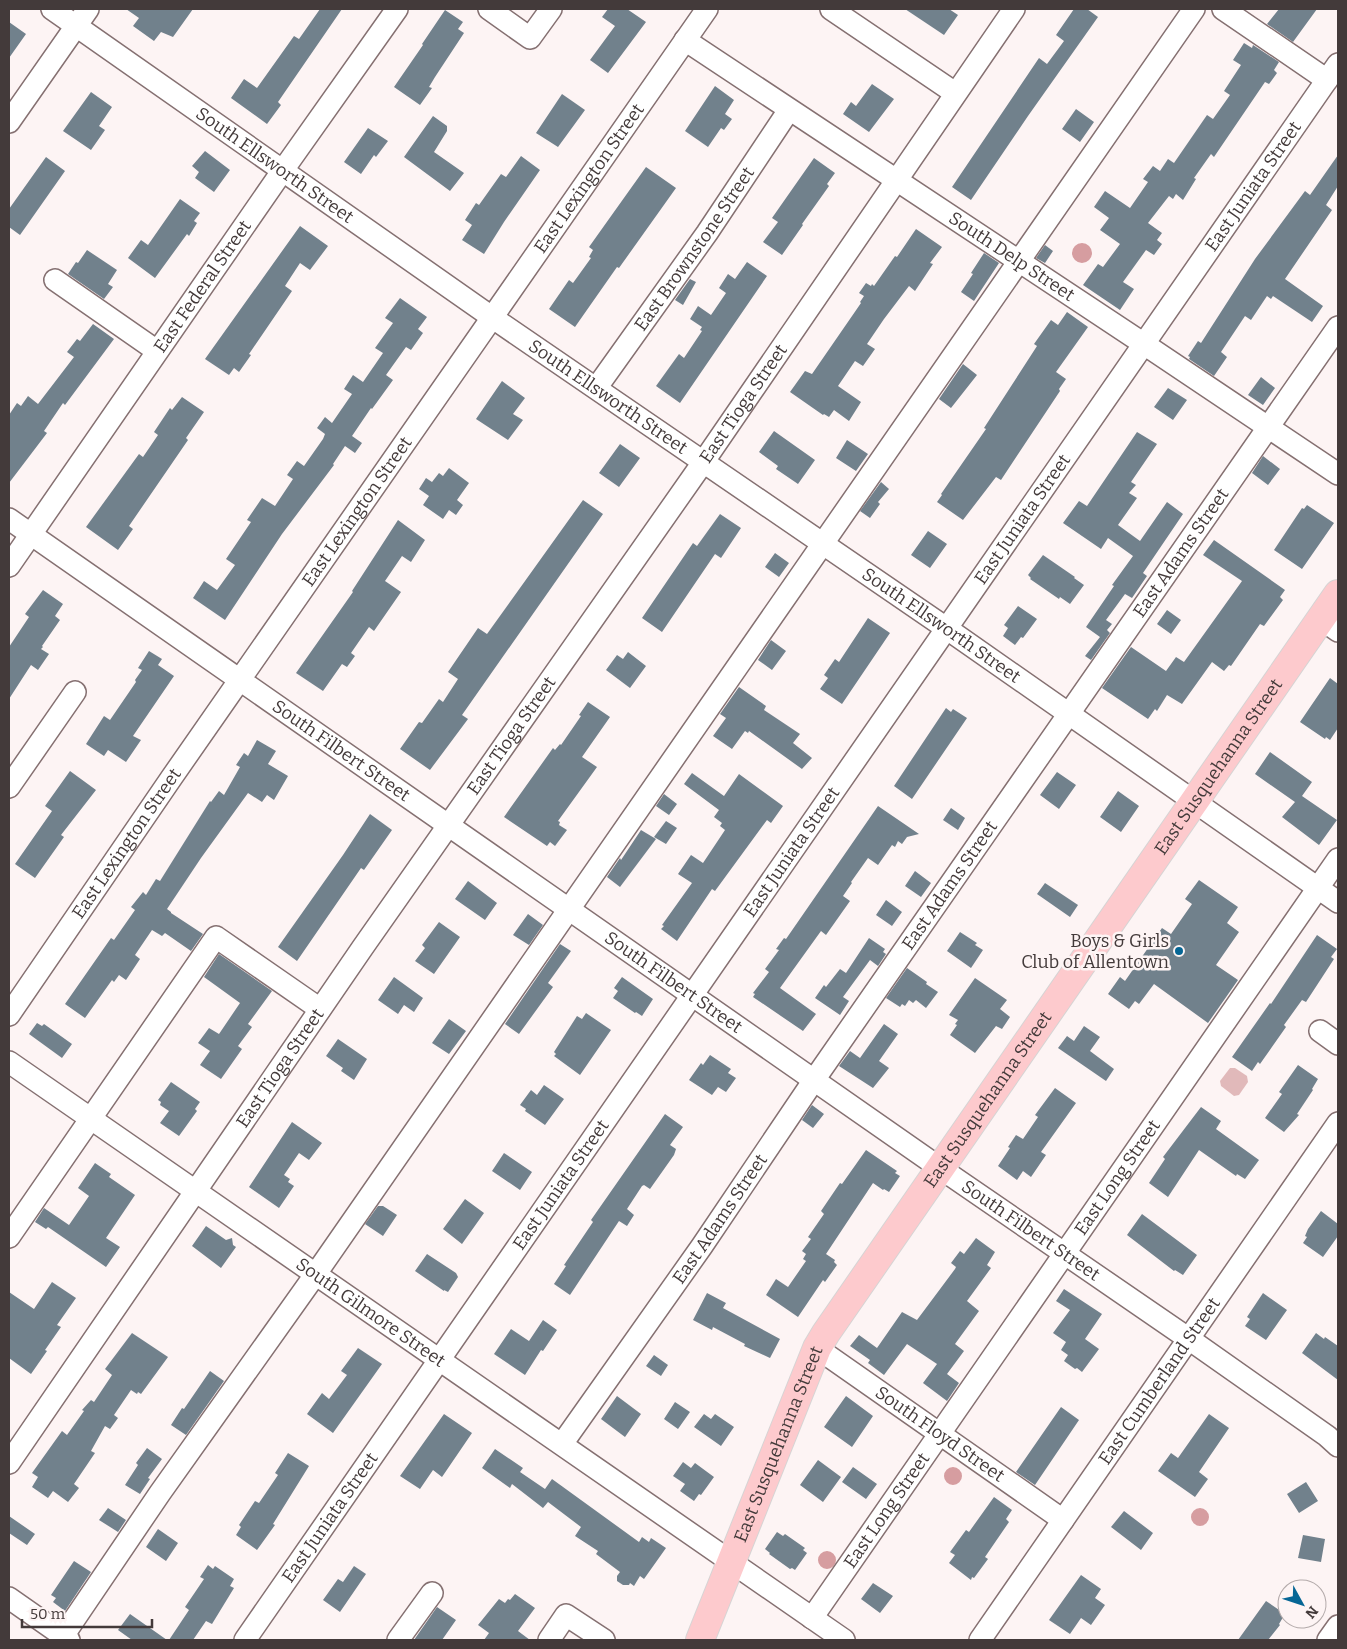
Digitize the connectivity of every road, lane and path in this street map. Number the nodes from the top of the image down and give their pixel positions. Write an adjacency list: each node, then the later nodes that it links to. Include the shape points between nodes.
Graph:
1 (52, 9): 10 (street, South Ellsworth Street)
2 (397, 9): 16 (street, East Federal Street)
3 (490, 9): 4 (street, via 530,38)
4 (551, 9)
5 (707, 9): 11 (street, East Lexington Street)
6 (831, 9): 13 (street)
7 (1014, 9): 13 (street, East Tioga Street)
8 (1194, 9): 18 (street)
9 (1223, 9): 12 (street)
10 (82, 17): 15 (street); 16 (street, South Ellsworth Street)
11 (685, 40): 14 (street, South Delp Street); 20 (street, East Lexington Street)
12 (1332, 72): 22 (street, East Juniata Street)
13 (955, 94): 17 (street, East Tioga Street)
14 (789, 110): 17 (street, South Delp Street); 24 (street, East Brownstone Street, via 707,233)
15 (9, 122)
16 (283, 170): 20 (street, South Ellsworth Street); 23 (street, East Federal Street)
17 (896, 180): 18 (street, South Delp Street); 26 (street, East Tioga Street)
18 (1019, 262): 22 (street, South Delp Street); 30 (street)
19 (55, 280): 23 (street)
20 (492, 318): 24 (street, South Ellsworth Street); 35 (street, East Lexington Street)
21 (1338, 327): 25 (street, East Adams Street)
22 (1144, 344): 25 (street, South Delp Street); 34 (street, East Juniata Street)
23 (157, 351): 29 (street, East Federal Street)
24 (596, 387): 26 (street, South Ellsworth Street)
25 (1269, 428): 27 (street, South Delp Street); 37 (street, East Adams Street)
26 (704, 461): 30 (street, South Ellsworth Street); 40 (street, East Tioga Street)
27 (1338, 474)
28 (9, 519): 29 (street, South Filbert Street)
29 (31, 534): 31 (street, East Federal Street); 35 (street, South Filbert Street)
30 (824, 544): 34 (street, South Ellsworth Street); 44 (street)
31 (9, 566)
32 (1338, 594): 33 (main road, East Susquehanna Street)
33 (1329, 625): 39 (main road, East Susquehanna Street)
34 (946, 628): 37 (street, South Ellsworth Street); 45 (street, East Juniata Street)
35 (240, 680): 40 (street, South Filbert Street); 47 (street, East Lexington Street)
36 (75, 692): 38 (street)
37 (1069, 714): 39 (street, South Ellsworth Street); 51 (street, East Adams Street)
38 (9, 787)
39 (1194, 802): 42 (street, South Ellsworth Street); 54 (main road, East Susquehanna Street)
40 (448, 826): 44 (street, South Filbert Street); 46 (street, East Tioga Street)
41 (1338, 859): 42 (street, East Long Street)
42 (1318, 888): 43 (street, South Ellsworth Street); 57 (street, East Long Street)
43 (1338, 902)
44 (568, 909): 45 (street, South Filbert Street); 58 (street)
45 (692, 995): 51 (street, South Filbert Street); 61 (street, East Juniata Street)
46 (320, 1009): 52 (street, via 216,937); 55 (street, East Tioga Street)
47 (9, 1015)
48 (1320, 1030): 49 (street)
49 (1338, 1044)
50 (9, 1062): 52 (street, South Gilmore Street)
51 (814, 1080): 54 (street, South Filbert Street); 63 (street, East Adams Street)
52 (90, 1118): 55 (street, South Gilmore Street); 56 (street)
53 (1338, 1123): 59 (street, East Cumberland Street)
54 (940, 1168): 57 (street, South Filbert Street); 60 (main road, East Susquehanna Street)
55 (194, 1192): 58 (street, South Gilmore Street); 65 (street, East Tioga Street)
56 (9, 1237)
57 (1065, 1254): 59 (street, South Filbert Street); 62 (street, East Long Street)
58 (315, 1275): 61 (street, South Gilmore Street); 72 (street, via 160,1493)
59 (1189, 1339): 64 (street, South Filbert Street); 66 (street, East Cumberland Street)
60 (817, 1348): 62 (street, South Floyd Street); 67 (main road, East Susquehanna Street)
61 (440, 1360): 63 (street, South Gilmore Street); 73 (street, East Juniata Street)
62 (939, 1434): 66 (street, South Floyd Street); 70 (street, East Long Street)
63 (562, 1444): 67 (street, South Gilmore Street)
64 (1338, 1446)
65 (9, 1463)
66 (1063, 1520): 79 (street, East Cumberland Street)
67 (731, 1563): 70 (street, South Gilmore Street); 77 (main road, East Susquehanna Street)
68 (432, 1593): 74 (street)
69 (9, 1598): 72 (street)
70 (812, 1618): 78 (street, South Gilmore Street)
71 (1338, 1626): 80 (street)
72 (66, 1638)
73 (244, 1640)
74 (398, 1640)
75 (548, 1640): 76 (street, via 566,1615)
76 (604, 1640)
77 (700, 1640)
78 (844, 1640)
79 (980, 1640)
80 (1328, 1640)

